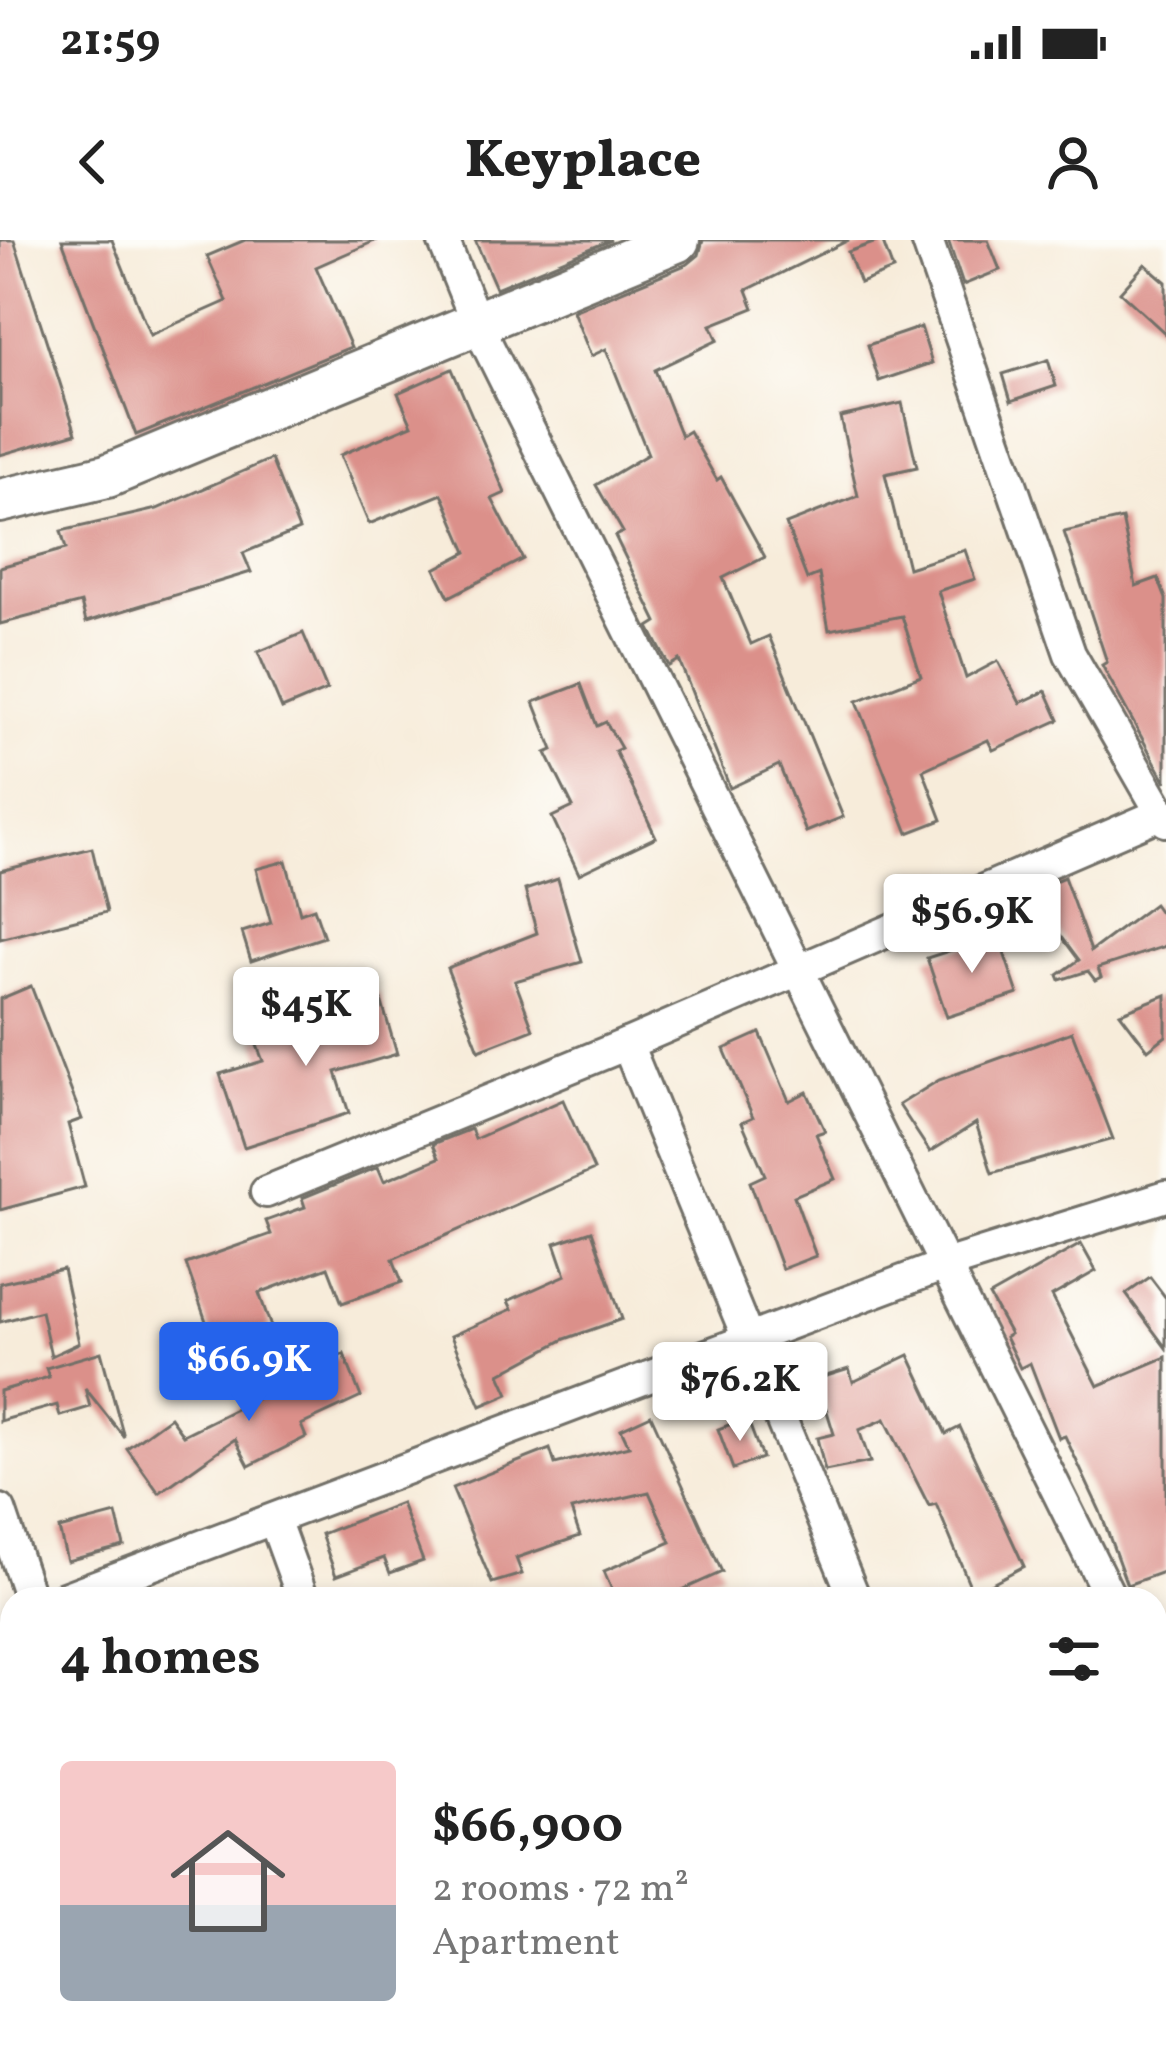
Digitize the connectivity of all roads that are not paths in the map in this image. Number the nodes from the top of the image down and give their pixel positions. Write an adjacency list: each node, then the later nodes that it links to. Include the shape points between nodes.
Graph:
1 (443, 240): 4 (street)
2 (678, 240): 4 (street)
3 (927, 240): 6 (street, via 1070,654)
4 (478, 326): 5 (street, via 107,476); 7 (street)
5 (0, 501)
6 (1163, 817): 7 (street)
7 (797, 967): 8 (street); 11 (street)
8 (627, 1044): 9 (street); 12 (street)
9 (266, 1192)
10 (1166, 1196): 11 (street)
11 (945, 1265): 12 (street); 19 (street)
12 (751, 1341): 14 (street); 18 (street)
13 (0, 1510): 15 (street)
14 (275, 1522): 16 (street); 17 (street)
15 (26, 1587)
16 (94, 1587)
17 (299, 1587)
18 (850, 1587)
19 (1105, 1587)

